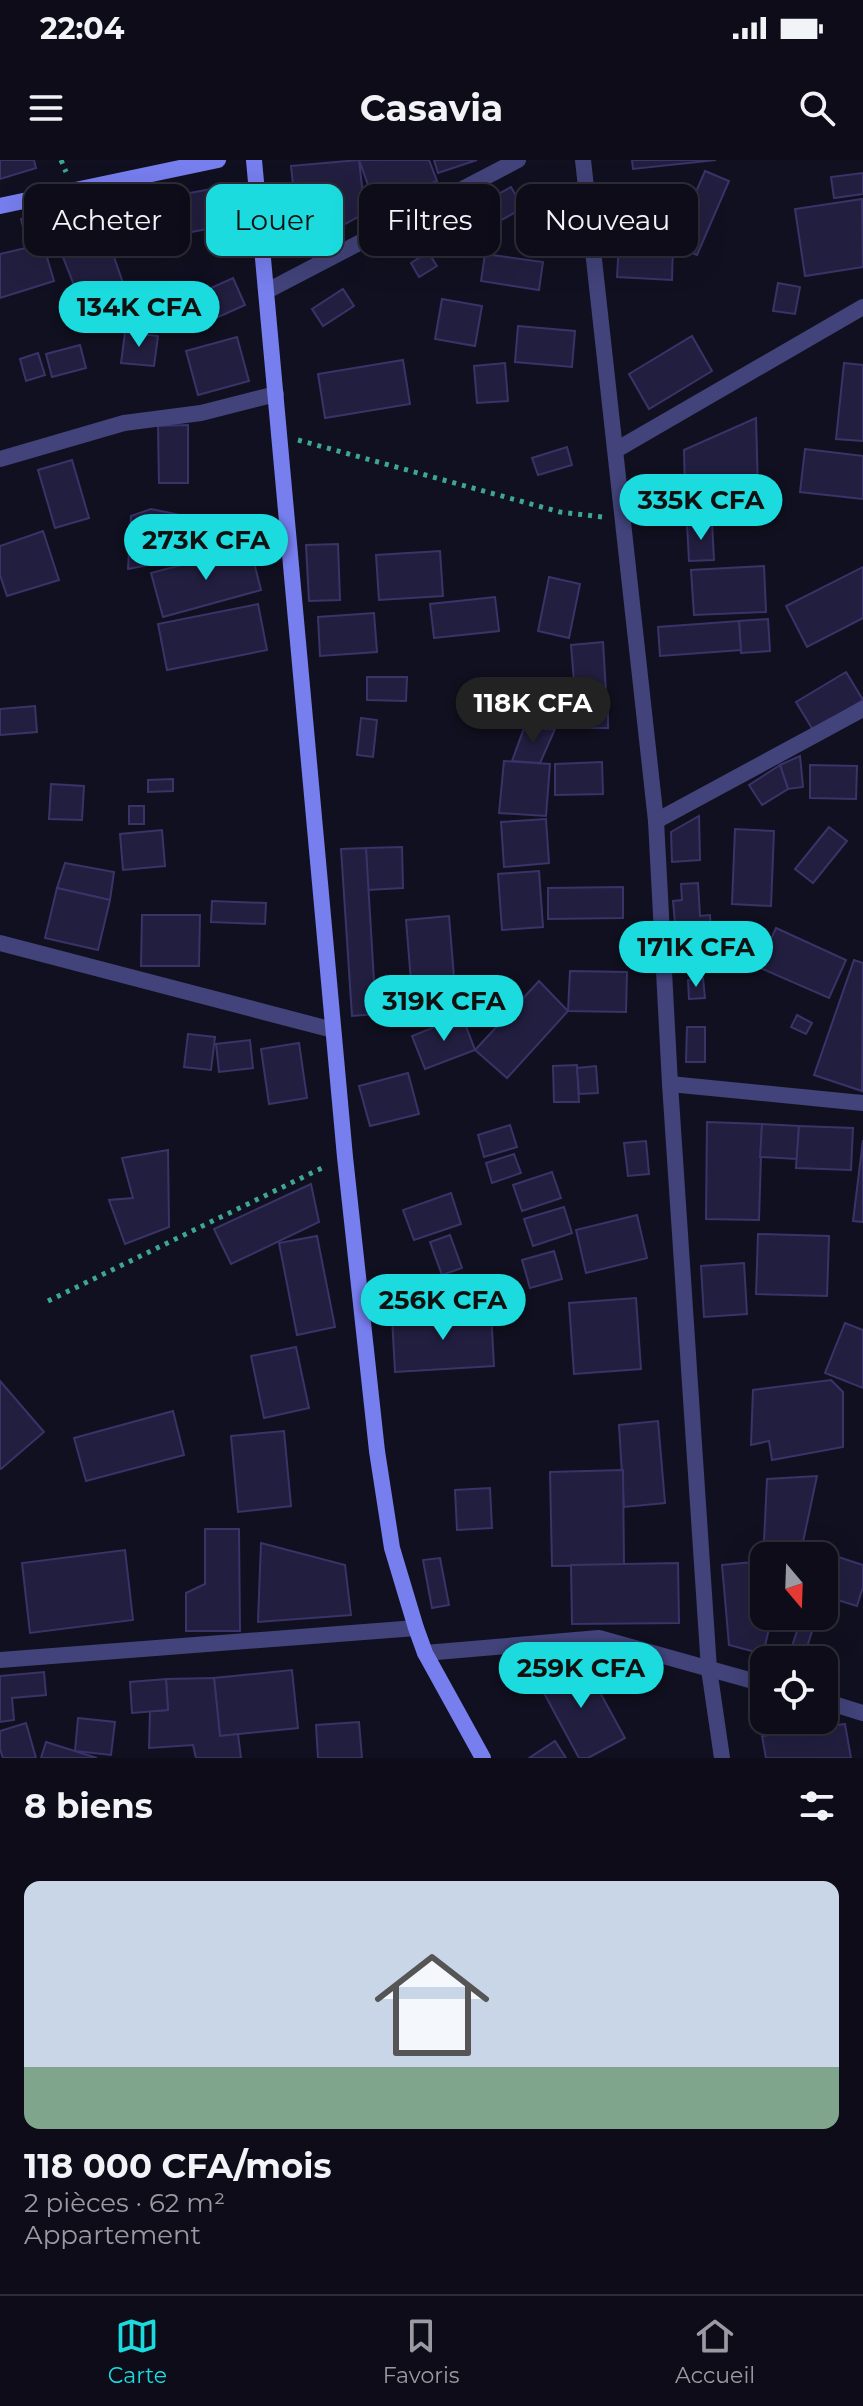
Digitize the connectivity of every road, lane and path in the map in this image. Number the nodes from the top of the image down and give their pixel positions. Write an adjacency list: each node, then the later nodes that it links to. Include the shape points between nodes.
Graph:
1 (218, 160): 5 (street)
2 (254, 160): 6 (street)
3 (518, 160): 6 (street)
4 (583, 160): 10 (street)
5 (0, 206)
6 (267, 291): 8 (street)
7 (863, 307): 10 (street)
8 (276, 394): 9 (street); 11 (street, via 201,413 124,423)
9 (280, 435): 12 (path, via 560,512); 16 (street)
10 (616, 450): 12 (street)
11 (0, 459)
12 (623, 519): 14 (street)
13 (863, 709): 14 (street)
14 (656, 821): 17 (street)
15 (0, 943): 16 (street)
16 (333, 1030): 19 (street)
17 (670, 1084): 18 (street); 24 (street)
18 (863, 1103)
19 (345, 1157): 20 (path); 21 (street, via 377,1451 392,1548)
20 (48, 1301)
21 (416, 1628): 22 (street); 23 (street)
22 (425, 1653): 24 (street, via 599,1638); 28 (street)
23 (0, 1660)
24 (709, 1669): 25 (street); 29 (street)
25 (750, 1680)
26 (838, 1705): 27 (street)
27 (863, 1713)
28 (483, 1758)
29 (722, 1758)

